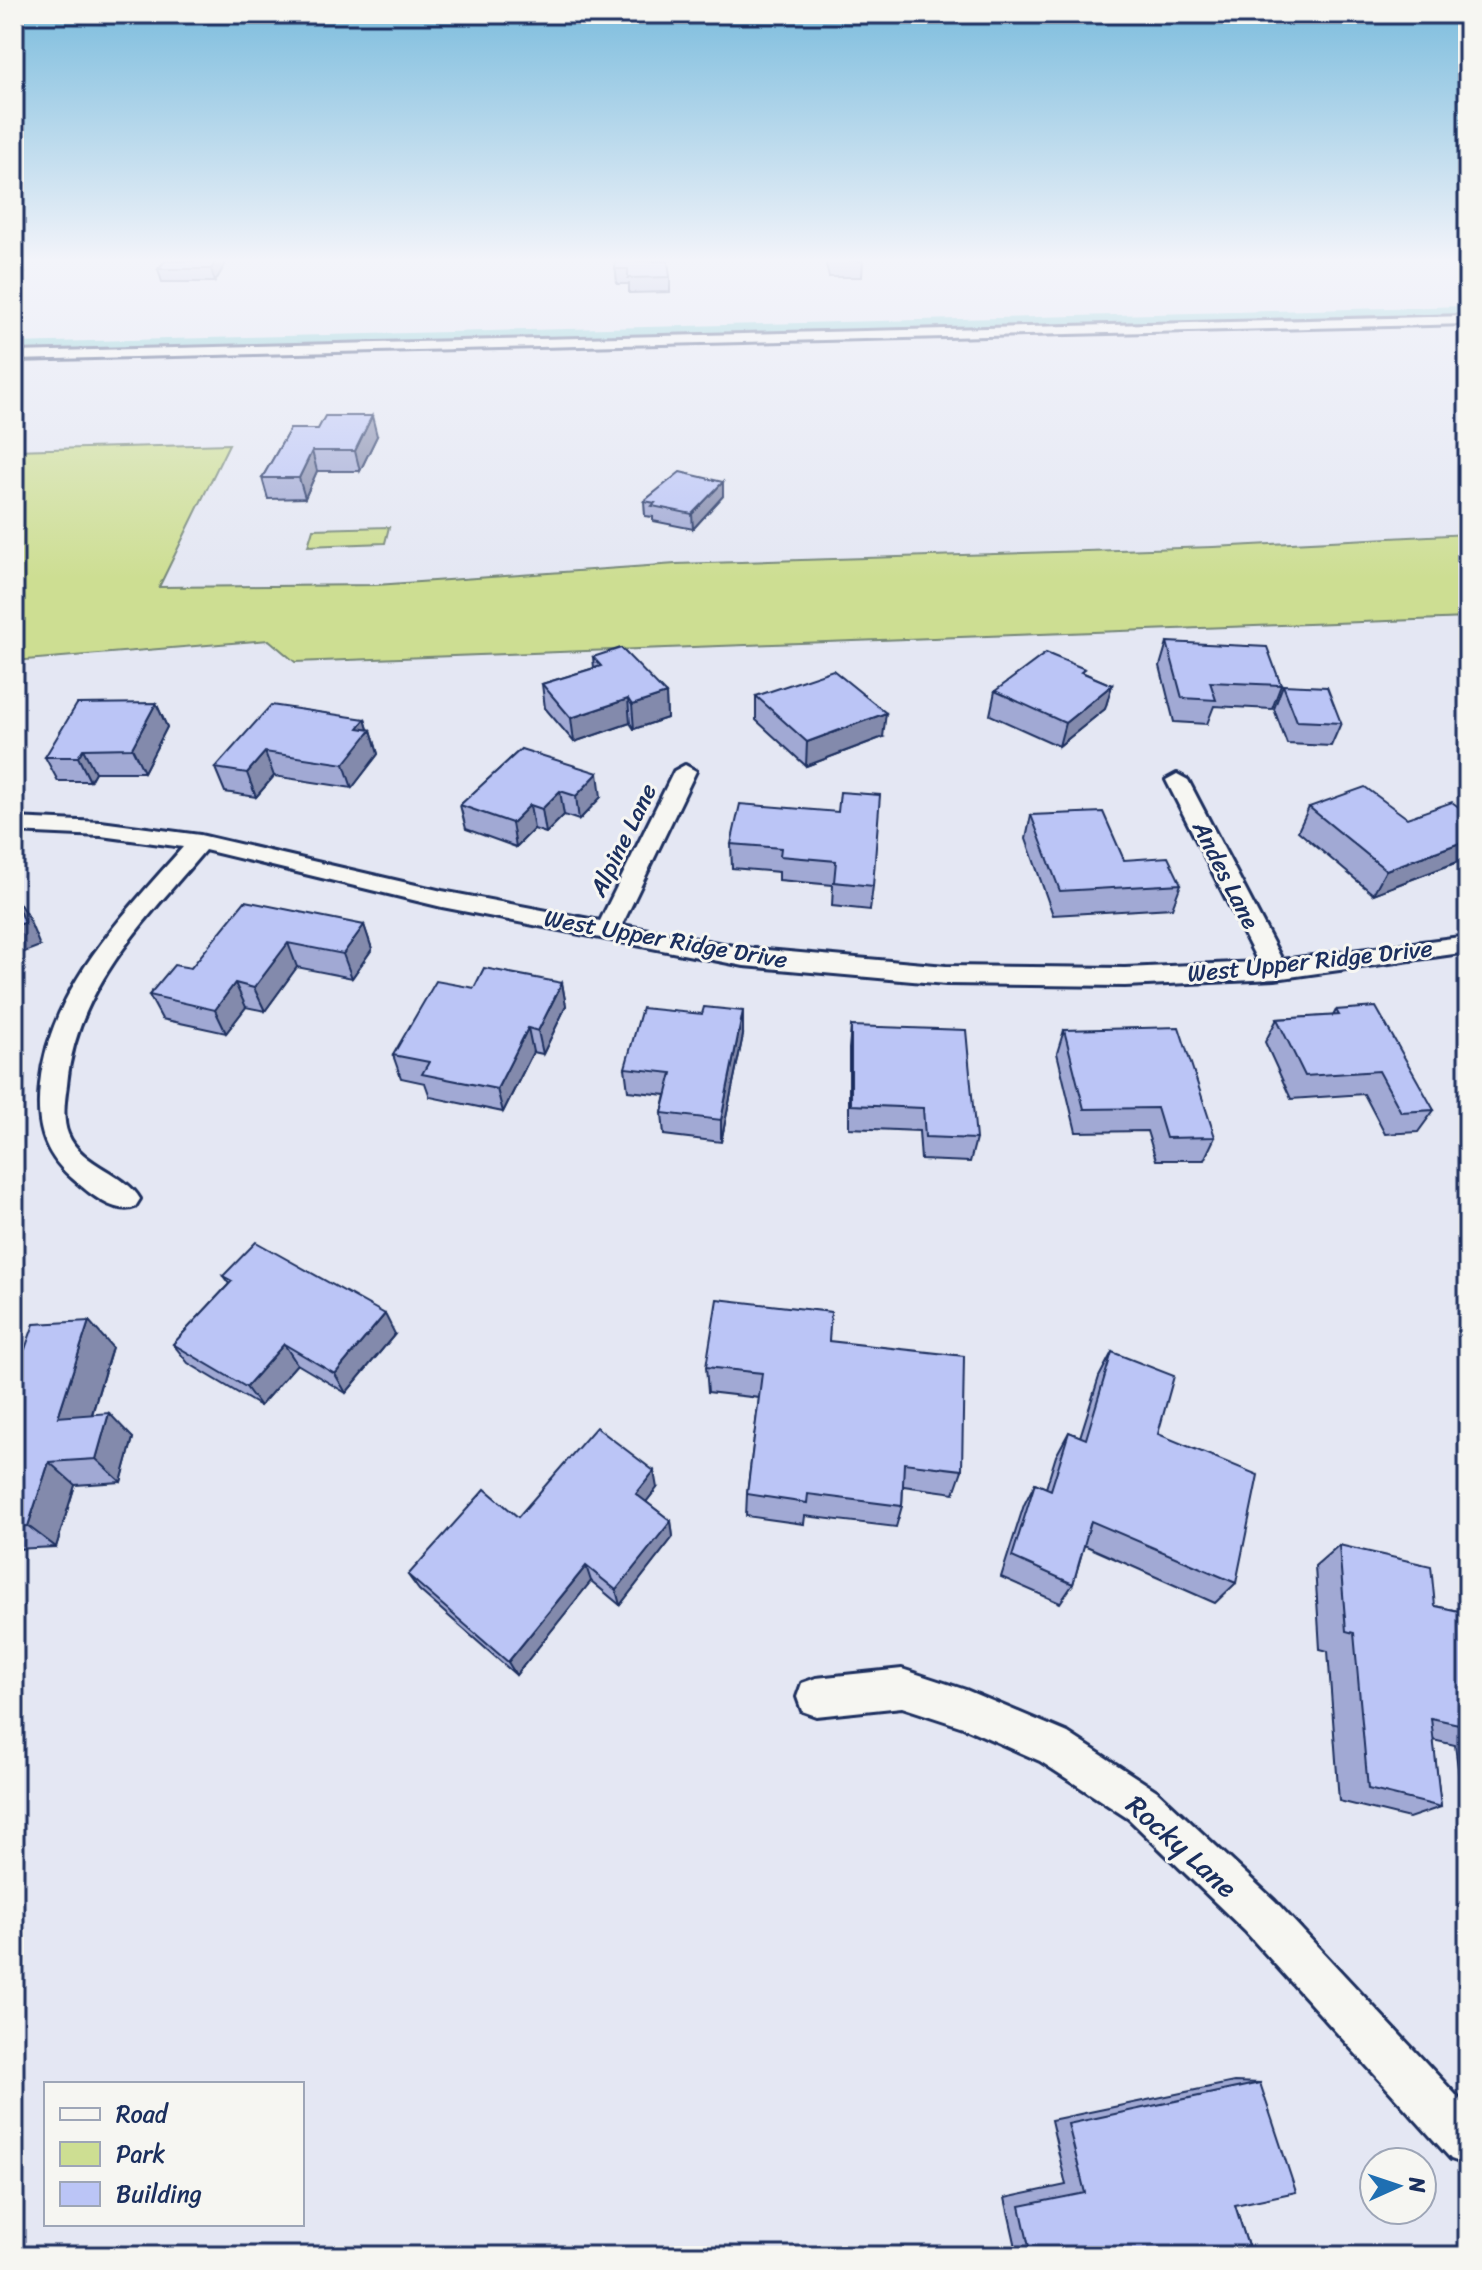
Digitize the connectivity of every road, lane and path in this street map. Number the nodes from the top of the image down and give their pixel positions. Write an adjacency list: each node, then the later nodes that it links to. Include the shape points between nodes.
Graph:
1 (685, 771): 5 (street, Alpine Lane)
2 (1177, 780): 7 (street, Andes Lane)
3 (14, 825): 4 (street, West Upper Ridge Drive)
4 (200, 842): 5 (street, West Upper Ridge Drive); 8 (street, via 101,961 66,1022 52,1081 53,1132 77,1167)
5 (607, 931): 7 (street, West Upper Ridge Drive, via 744,957 946,975 1125,977)
6 (1468, 944): 7 (street, West Upper Ridge Drive)
7 (1275, 970)
8 (125, 1199)
9 (816, 1697): 10 (street, Rocky Lane, via 902,1688 941,1700 1054,1747 1143,1805 1260,1916)
10 (1468, 2142)

